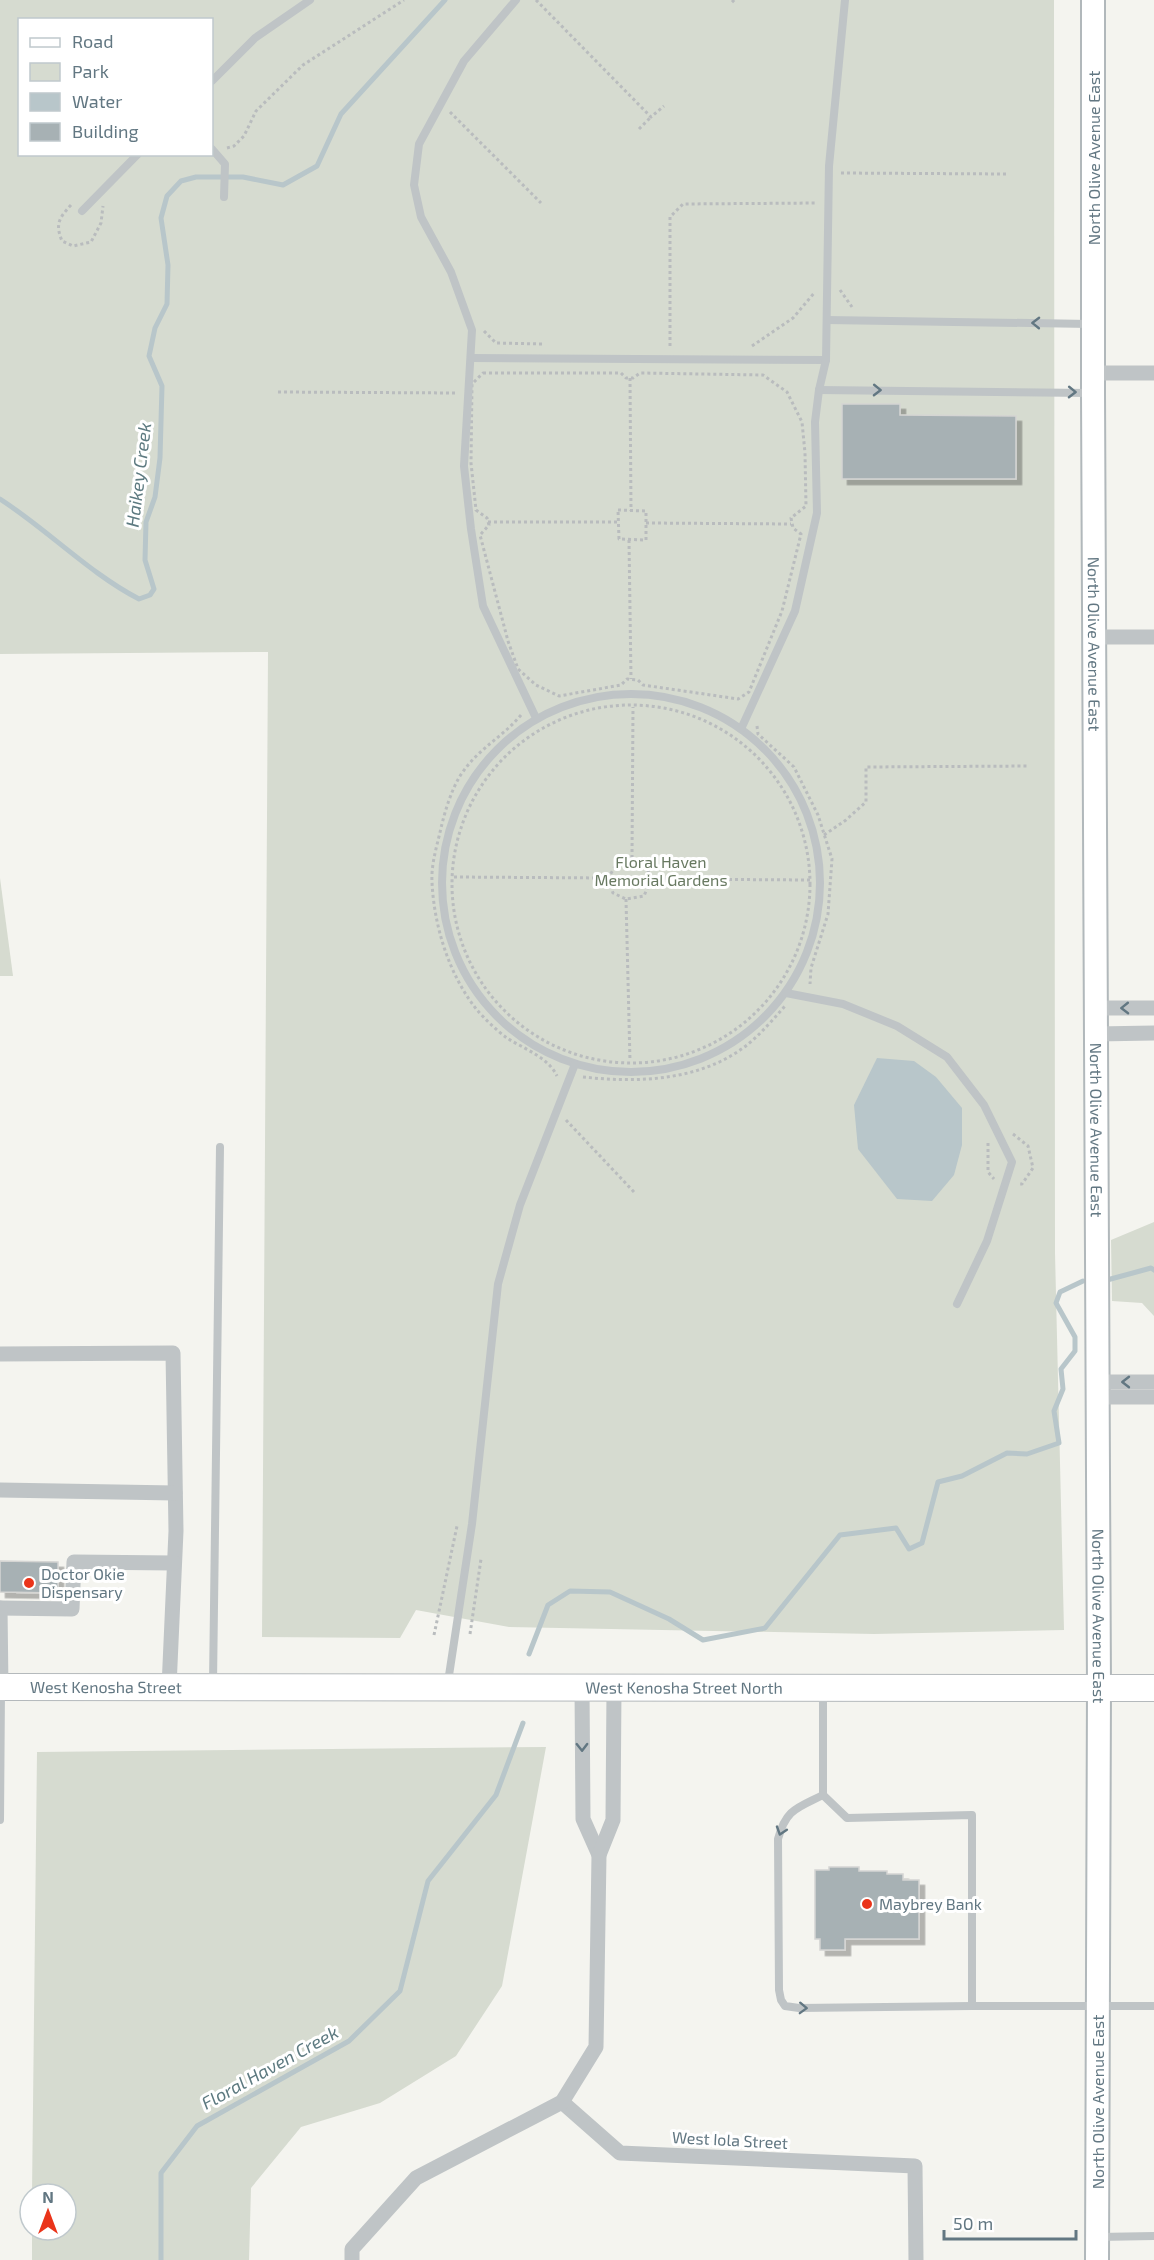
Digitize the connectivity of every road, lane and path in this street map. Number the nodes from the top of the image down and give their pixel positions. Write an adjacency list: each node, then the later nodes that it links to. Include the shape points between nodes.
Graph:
1 (310, 0): 9 (lane, via 255,38)
2 (405, 0): 14 (path, via 303,65 256,111 239,142 228,148)
3 (516, 0): 31 (lane, via 464,61 419,144 414,185 422,217 451,272 472,330)
4 (536, 0): 12 (path)
5 (732, 0): 8 (path)
6 (845, 0): 25 (lane, via 829,166)
7 (1093, 0): 27 (street, North Olive Avenue East)
8 (735, 4)
9 (213, 80)
10 (664, 106): 12 (path)
11 (446, 109): 19 (path)
12 (651, 117): 13 (path)
13 (639, 129)
14 (214, 148): 18 (lane, via 225,164)
15 (136, 156): 21 (lane)
16 (836, 173): 17 (path)
17 (1008, 174)
18 (225, 194)
19 (541, 203)
20 (821, 203): 29 (path, via 683,204 670,217 669,346)
21 (81, 211)
22 (838, 279): 24 (path, via 840,291)
23 (817, 289): 30 (path, via 793,318 754,346)
24 (854, 311)
25 (827, 320): 27 (lane, one-way to 25); 32 (lane)
26 (482, 323): 28 (path, via 484,332 496,343)
27 (1094, 324): 35 (street, North Olive Avenue East)
28 (552, 344)
29 (680, 346)
30 (743, 346)
31 (472, 358): 32 (lane); 52 (lane, via 464,466 483,606)
32 (826, 360): 36 (lane)
33 (1154, 373): 35 (street)
34 (630, 378): 39 (path); 40 (path, via 621,374 483,373 472,384 471,463 476,510); 43 (path, via 640,373 763,375 787,392 801,422 805,453 806,506 791,518)
35 (1093, 383): 36 (lane, one-way to 35); 45 (street, North Olive Avenue East)
36 (819, 390): 54 (lane, via 815,422 817,513 795,610)
37 (278, 392): 38 (path, via 460,393)
38 (459, 403)
39 (631, 511): 41 (path, via 618,510); 42 (path, via 646,511)
40 (488, 522): 41 (path); 47 (path, via 480,535 518,669 536,685 559,696 621,685)
41 (618, 522): 44 (path, via 619,539)
42 (646, 523): 43 (path); 44 (path, via 646,540)
43 (792, 524): 47 (path, via 801,534 782,610 749,692 738,699 643,685)
44 (629, 540): 47 (path)
45 (1094, 637): 46 (street); 66 (street, North Olive Avenue East)
46 (1154, 637)
47 (631, 679)
48 (521, 707): 73 (path, via 521,716 479,751 459,777 445,812 432,881 447,960 462,987 477,1010 505,1036 553,1067)
49 (633, 707): 50 (path); 57 (path); 58 (path, via 590,705 540,724 501,757 477,788 462,822)
50 (655, 712)
51 (677, 717): 61 (path, via 710,724 761,758 790,795 808,837)
52 (536, 718): 54 (lane, via 584,700 642,694 698,706); 71 (lane, via 494,752 465,791 447,835 441,883 447,931 464,975 493,1014 531,1044)
53 (757, 725): 56 (path, via 758,734 794,767)
54 (741, 729): 64 (lane, via 777,763 800,797 814,836 820,877 818,918 806,957)
55 (1029, 766): 56 (path, via 866,767 866,802)
56 (824, 835): 63 (path, via 832,859 828,914 811,968)
57 (632, 859): 59 (path, via 618,862); 60 (path, via 646,865)
58 (454, 877): 59 (path); 70 (path, via 461,948 490,999 534,1035 598,1061)
59 (608, 878): 62 (path, via 613,893)
60 (651, 879): 61 (path); 62 (path, via 644,896)
61 (812, 880): 70 (path, via 807,929 784,982 755,1017 705,1049)
62 (626, 899): 70 (path)
63 (810, 985)
64 (786, 993): 71 (lane, via 744,1035 692,1063 633,1072); 81 (lane, via 843,1004 897,1026 947,1057 984,1105 1012,1162 987,1241)
65 (788, 1003): 72 (path, via 748,1044 709,1068 654,1079)
66 (1096, 1008): 67 (street, one-way to 66); 69 (street, North Olive Avenue East)
67 (1154, 1008)
68 (1154, 1033): 69 (street)
69 (1096, 1034): 84 (street, North Olive Avenue East)
70 (630, 1060)
71 (574, 1064): 97 (lane, via 520,1205 498,1284 472,1524)
72 (578, 1076)
73 (558, 1083)
74 (562, 1116): 80 (path)
75 (1011, 1132): 78 (path, via 1028,1146 1034,1168 1022,1184)
76 (988, 1142): 79 (path, via 988,1173)
77 (220, 1147): 96 (lane)
78 (1011, 1185)
79 (1000, 1187)
80 (634, 1192)
81 (957, 1304)
82 (0, 1354): 87 (street, via 173,1353)
83 (1154, 1382): 84 (street, one-way to 84)
84 (1098, 1389): 85 (street); 100 (street, North Olive Avenue East)
85 (1154, 1397)
86 (0, 1490): 87 (street)
87 (175, 1493): 90 (street)
88 (458, 1524): 93 (path)
89 (481, 1559): 92 (path)
90 (174, 1563): 91 (street, via 74,1562 72,1609); 95 (street)
91 (0, 1608): 94 (street)
92 (470, 1634)
93 (434, 1635)
94 (1, 1687): 95 (main road, West Kenosha Street); 104 (lane)
95 (169, 1687): 96 (main road, West Kenosha Street)
96 (213, 1687): 97 (main road, West Kenosha Street North)
97 (448, 1687): 98 (main road, West Kenosha Street North)
98 (582, 1688): 102 (main road, West Kenosha Street North); 105 (street, one-way to 105, via 583,1819)
99 (823, 1688): 100 (main road, West Kenosha Street North); 102 (main road, West Kenosha Street North); 103 (lane)
100 (1100, 1688): 101 (main road, West Kenosha Street North); 107 (street, North Olive Avenue East)
101 (1154, 1688)
102 (614, 1689): 105 (street, via 613,1820)
103 (823, 1795): 106 (lane, via 847,1818 972,1815); 106 (lane, one-way to 106, via 790,1812 778,1839 779,1990 785,2006)
104 (0, 1820)
105 (599, 1856): 109 (street, via 596,2047)
106 (972, 2006): 107 (lane)
107 (1099, 2006): 108 (lane); 111 (street, North Olive Avenue East)
108 (1154, 2006)
109 (562, 2102): 112 (street, via 416,2178 352,2249); 113 (street, West Iola Street, via 620,2153 915,2166)
110 (1154, 2236): 111 (lane)
111 (1097, 2237): 114 (street, North Olive Avenue East)
112 (352, 2260)
113 (916, 2260)
114 (1097, 2260)

